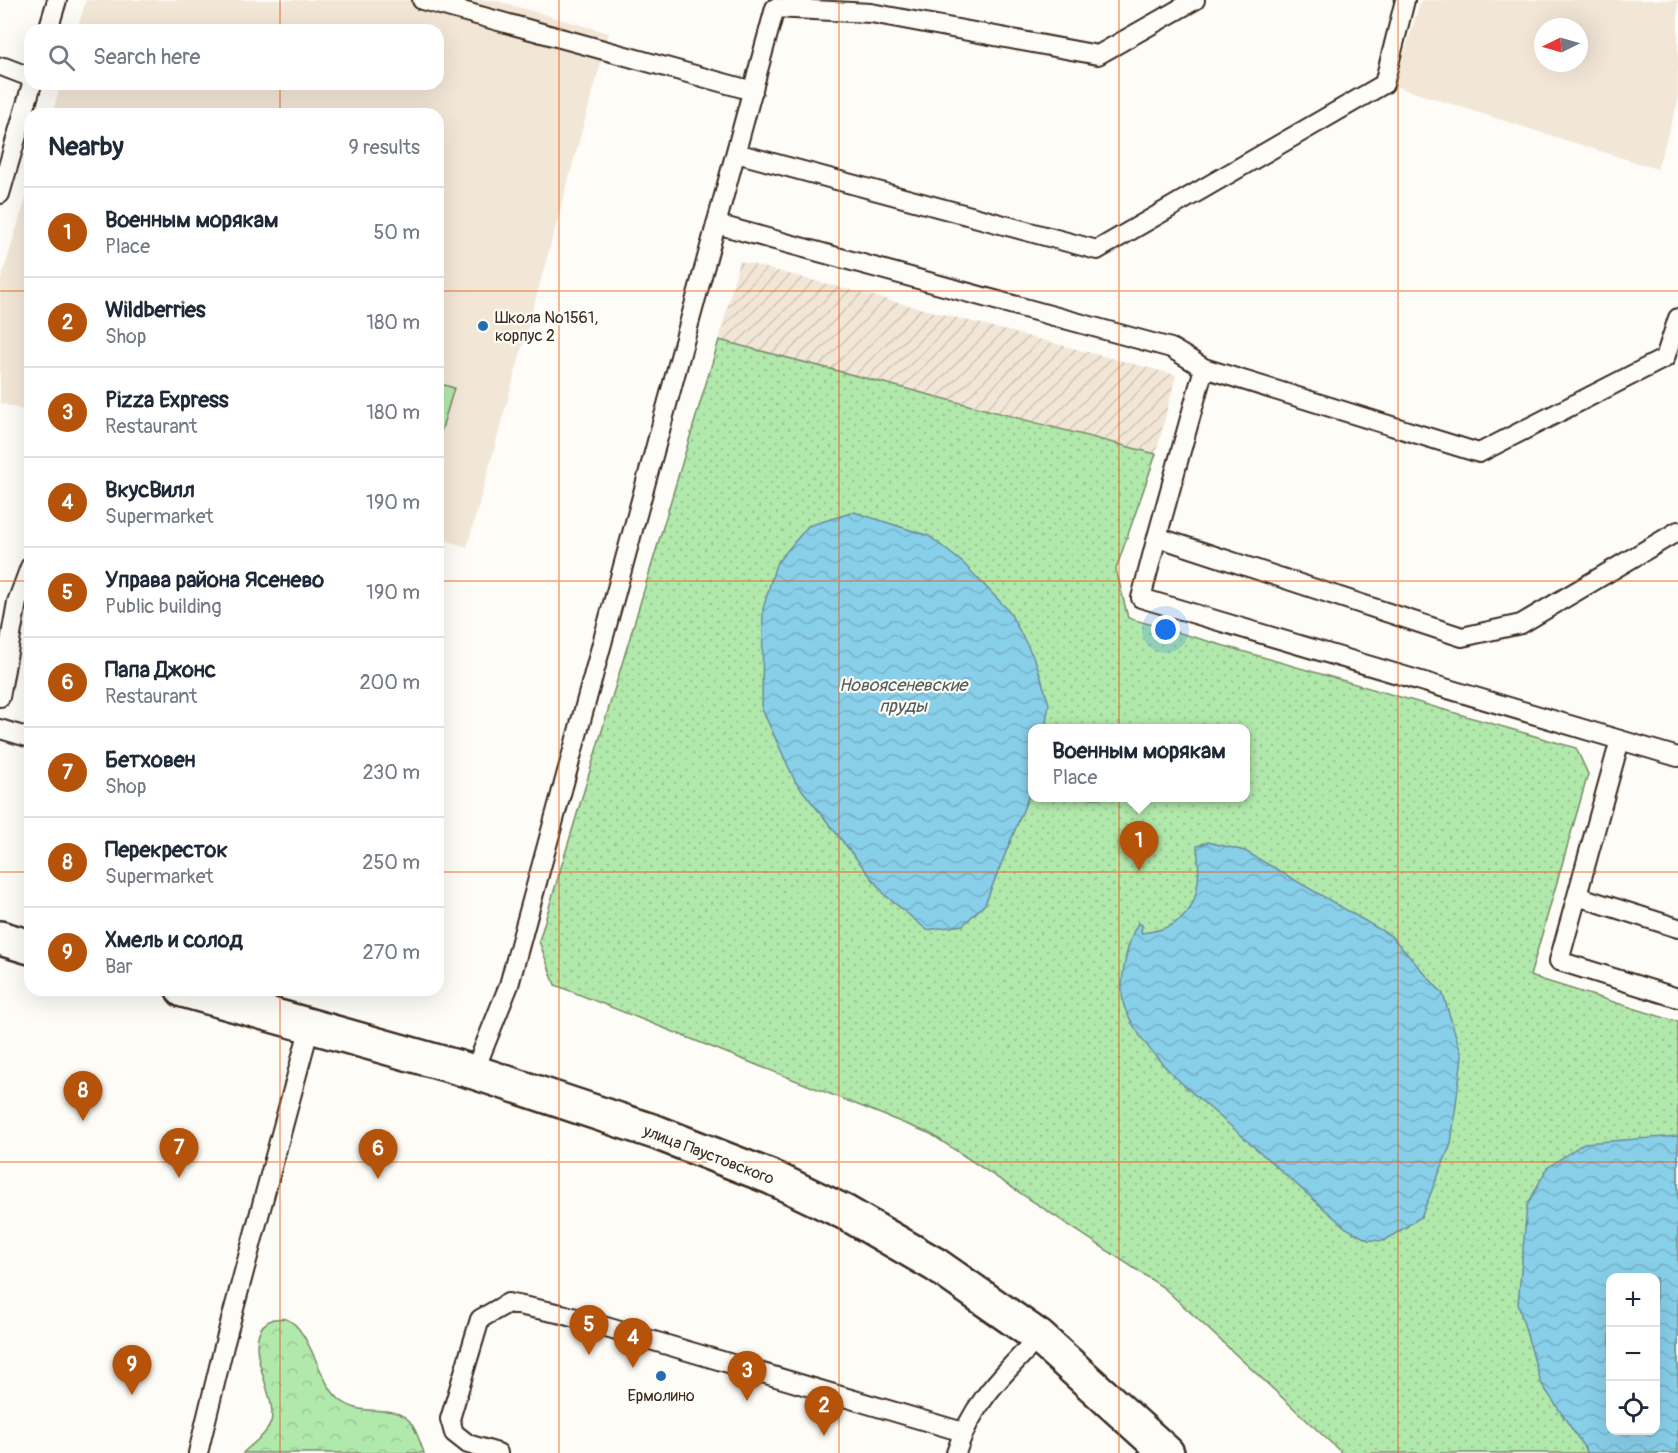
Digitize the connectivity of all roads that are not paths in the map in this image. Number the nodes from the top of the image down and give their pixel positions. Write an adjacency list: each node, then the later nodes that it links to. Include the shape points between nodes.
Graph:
1 (57, 0): 6 (lane)
2 (422, 0): 10 (lane)
3 (1195, 0): 5 (lane, via 1098,56 871,13)
4 (1405, 0): 13 (lane, via 1384,84 1097,250)
5 (776, 4): 10 (lane)
6 (50, 24)
7 (4, 68): 8 (lane)
8 (24, 75)
9 (30, 90): 11 (lane)
10 (753, 91): 13 (lane)
11 (25, 108)
12 (24, 112): 14 (lane)
13 (736, 153): 15 (lane)
14 (0, 194)
15 (717, 224): 17 (lane, via 1171,348); 33 (lane, via 509,986)
16 (1678, 318): 17 (lane, via 1665,358 1479,453)
17 (1204, 368): 19 (lane)
18 (1678, 531): 19 (lane, via 1521,624 1462,637)
19 (1156, 537): 24 (lane, via 1141,598)
20 (24, 584): 21 (lane)
21 (0, 697)
22 (0, 729): 23 (lane)
23 (24, 736)
24 (1620, 740): 25 (lane); 26 (lane)
25 (1678, 757)
26 (1577, 896): 27 (lane); 31 (lane, via 1559,961)
27 (1678, 928)
28 (0, 938): 29 (main road)
29 (24, 945)
30 (204, 996): 32 (main road, улица Паустовского)
31 (1678, 998)
32 (310, 1026): 33 (main road, улица Паустовского); 36 (lane)
33 (474, 1072): 34 (main road, улица Паустовского, via 658,1133 773,1178 846,1213 936,1265)
34 (1039, 1337): 35 (lane, via 983,1397); 39 (main road, улица Паустовского)
35 (963, 1432): 37 (lane, via 562,1314 508,1303 480,1319 450,1419 454,1434 468,1444); 38 (lane)
36 (198, 1453)
37 (498, 1453)
38 (956, 1453)
39 (1167, 1453)

